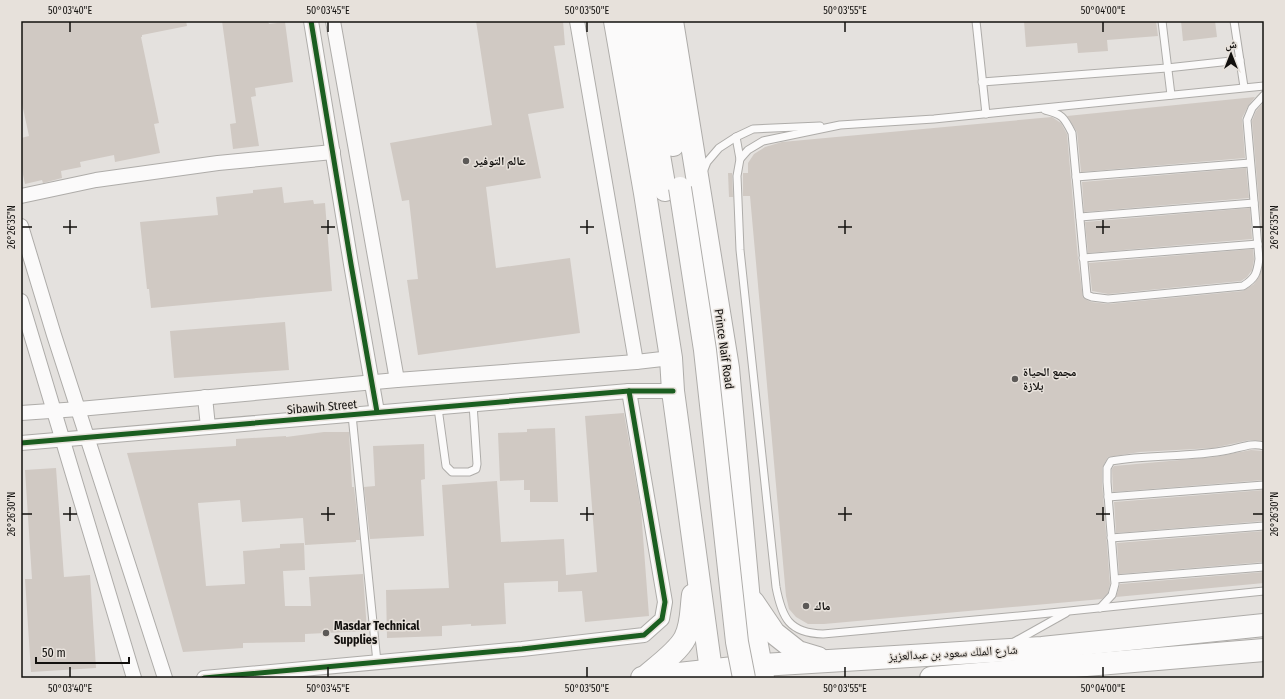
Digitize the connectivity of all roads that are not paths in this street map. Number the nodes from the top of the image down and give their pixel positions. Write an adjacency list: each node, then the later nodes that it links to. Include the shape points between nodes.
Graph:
1 (311, 21): 24 (street)
2 (333, 21): 38 (street)
3 (577, 21): 37 (street)
4 (615, 21): 36 (main road)
5 (636, 21): 28 (main road)
6 (653, 21): 28 (main road)
7 (672, 21): 28 (main road, Prince Naif Road)
8 (976, 21): 13 (lane)
9 (1162, 21): 12 (lane)
10 (1234, 21): 11 (lane)
11 (1240, 60): 12 (lane); 15 (lane)
12 (1167, 68): 13 (lane); 16 (lane)
13 (982, 82): 20 (lane)
14 (1262, 86): 15 (lane); 17 (lane)
15 (1244, 88): 16 (lane)
16 (1171, 95): 18 (lane)
17 (1264, 96): 26 (lane, via 1252,108 1247,120)
18 (1067, 105): 19 (lane); 21 (lane)
19 (1039, 108): 20 (lane); 21 (lane, via 1057,113)
20 (986, 114): 22 (lane)
21 (1066, 120): 27 (lane, via 1072,133)
22 (840, 126): 23 (lane, via 753,129); 25 (lane, via 763,141 748,150)
23 (736, 137): 25 (lane); 28 (lane, via 719,148)
24 (333, 152): 29 (street, via 218,163 96,180); 39 (street)
25 (740, 159): 65 (lane, via 740,250 776,587 785,618 796,628 809,633 823,634)
26 (1250, 163): 27 (lane); 30 (lane)
27 (1076, 176): 31 (lane)
28 (681, 186): 63 (main road, Prince Naif Road, via 728,368); 72 (main road, via 691,353 724,646); 77 (main road, bridge, via 705,350)
29 (21, 196)
30 (1254, 203): 31 (lane); 33 (lane)
31 (1080, 217): 34 (lane)
32 (21, 226): 45 (street)
33 (1258, 244): 34 (lane); 34 (lane, via 1257,272 1244,286 1108,299 1087,294)
34 (1084, 258)
35 (21, 301): 46 (street)
36 (670, 358): 37 (street, Sibawih Street); 41 (main road)
37 (636, 362): 38 (street, Sibawih Street)
38 (397, 380): 39 (street, Sibawih Street)
39 (372, 382): 42 (street, Sibawih Street); 47 (street)
40 (629, 391): 41 (street, Sibawih Street); 43 (street, Sibawih Street); 70 (street, via 665,602 662,619 644,635)
41 (673, 391): 59 (main road)
42 (205, 397): 45 (street, Sibawih Street); 50 (street)
43 (473, 404): 44 (street, Sibawih Street); 44 (lane, via 477,464 476,468 469,472 452,472 446,466)
44 (438, 408): 47 (street, Sibawih Street)
45 (79, 409): 46 (street, Sibawih Street); 51 (street)
46 (53, 410): 48 (street, Sibawih Street); 52 (street)
47 (377, 412): 49 (street, Sibawih Street)
48 (21, 413)
49 (352, 415): 50 (street, Sibawih Street); 70 (lane)
50 (208, 427): 51 (street, Sibawih Street)
51 (88, 437): 52 (street, Sibawih Street); 74 (street)
52 (62, 439): 53 (street, Sibawih Street); 73 (street)
53 (21, 443)
54 (1264, 446): 56 (lane, via 1249,445 1202,454 1111,461 1107,468)
55 (1264, 485): 56 (lane)
56 (1108, 497): 58 (lane)
57 (1264, 526): 58 (lane)
58 (1111, 538): 61 (lane)
59 (696, 558): 72 (main road); 76 (main road, via 690,622 684,639 670,656)
60 (1264, 567): 61 (lane)
61 (1115, 579): 64 (lane, via 1112,595)
62 (1264, 591): 64 (lane)
63 (749, 595): 69 (main road, via 774,633 798,652); 71 (main road, Prince Naif Road)
64 (1100, 608): 65 (lane)
65 (1069, 611): 67 (lane)
66 (1264, 625): 67 (main road, شارع الملك سعود بن عبدالعزيز, via 1042,648)
67 (999, 650): 69 (main road, شارع الملك سعود بن عبدالعزيز)
68 (1264, 650): 78 (main road, شارع الملك سعود بن عبدالعزيز)
69 (825, 661): 71 (main road, شارع الملك سعود بن عبدالعزيز)
70 (377, 662): 75 (street)
71 (762, 671): 72 (main road, شارع الملك سعود بن عبدالعزيز)
72 (717, 675): 76 (main road, شارع الملك سعود بن عبدالعزيز)
73 (134, 678)
74 (165, 678)
75 (204, 678)
76 (643, 678)
77 (744, 678)
78 (931, 678)

